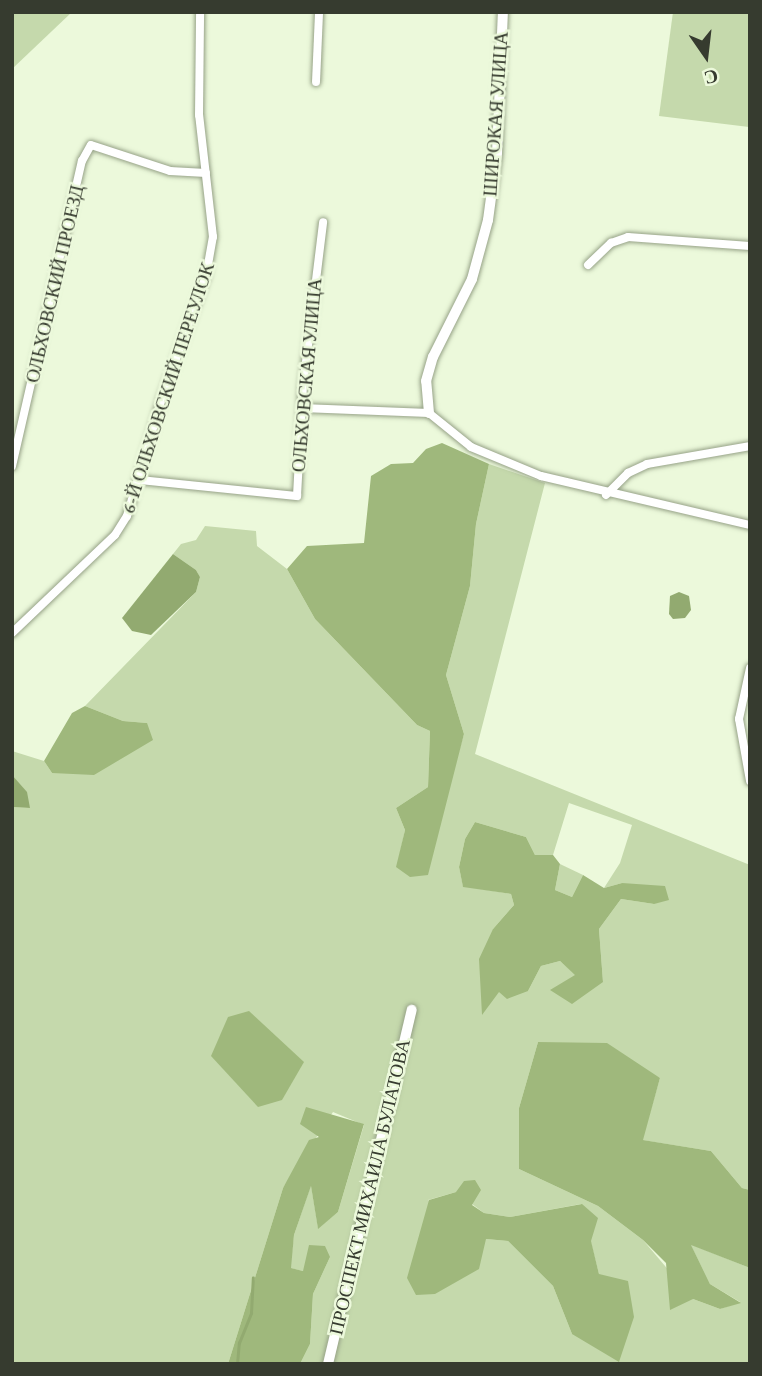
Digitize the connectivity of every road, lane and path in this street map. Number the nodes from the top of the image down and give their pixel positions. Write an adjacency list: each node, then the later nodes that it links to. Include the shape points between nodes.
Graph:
1 (200, 12): 5 (street, 6-Й ОЛЬХОВСКИЙ ПЕРЕУЛОК, via 199,115)
2 (319, 12): 4 (street)
3 (503, 12): 10 (street, ШИРОКАЯ УЛИЦА, via 497,153 488,220 472,279 433,357 426,381)
4 (316, 82)
5 (206, 173): 12 (street, ОЛЬХОВСКИЙ ПРОЕЗД, via 170,171 91,145 82,160); 13 (street, 6-Й ОЛЬХОВСКИЙ ПЕРЕУЛОК, via 212,256)
6 (323, 222): 9 (street, ОЛЬХОВСКАЯ УЛИЦА)
7 (750, 246): 8 (street, via 628,237 611,243)
8 (588, 265)
9 (302, 408): 10 (street); 13 (street, ОЛЬХОВСКАЯ УЛИЦА, via 297,496)
10 (429, 413): 14 (street, via 471,447 541,476)
11 (750, 446): 14 (street, via 647,464 628,473)
12 (12, 466)
13 (139, 480): 16 (street, 6-Й ОЛЬХОВСКИЙ ПЕРЕУЛОК, via 115,536)
14 (606, 495): 15 (street, via 715,514)
15 (750, 525)
16 (12, 633)
17 (750, 668): 18 (street, via 739,719)
18 (750, 781)
19 (412, 1010): 20 (street, ПРОСПЕКТ МИХАИЛА БУЛАТОВА)
20 (328, 1364)

